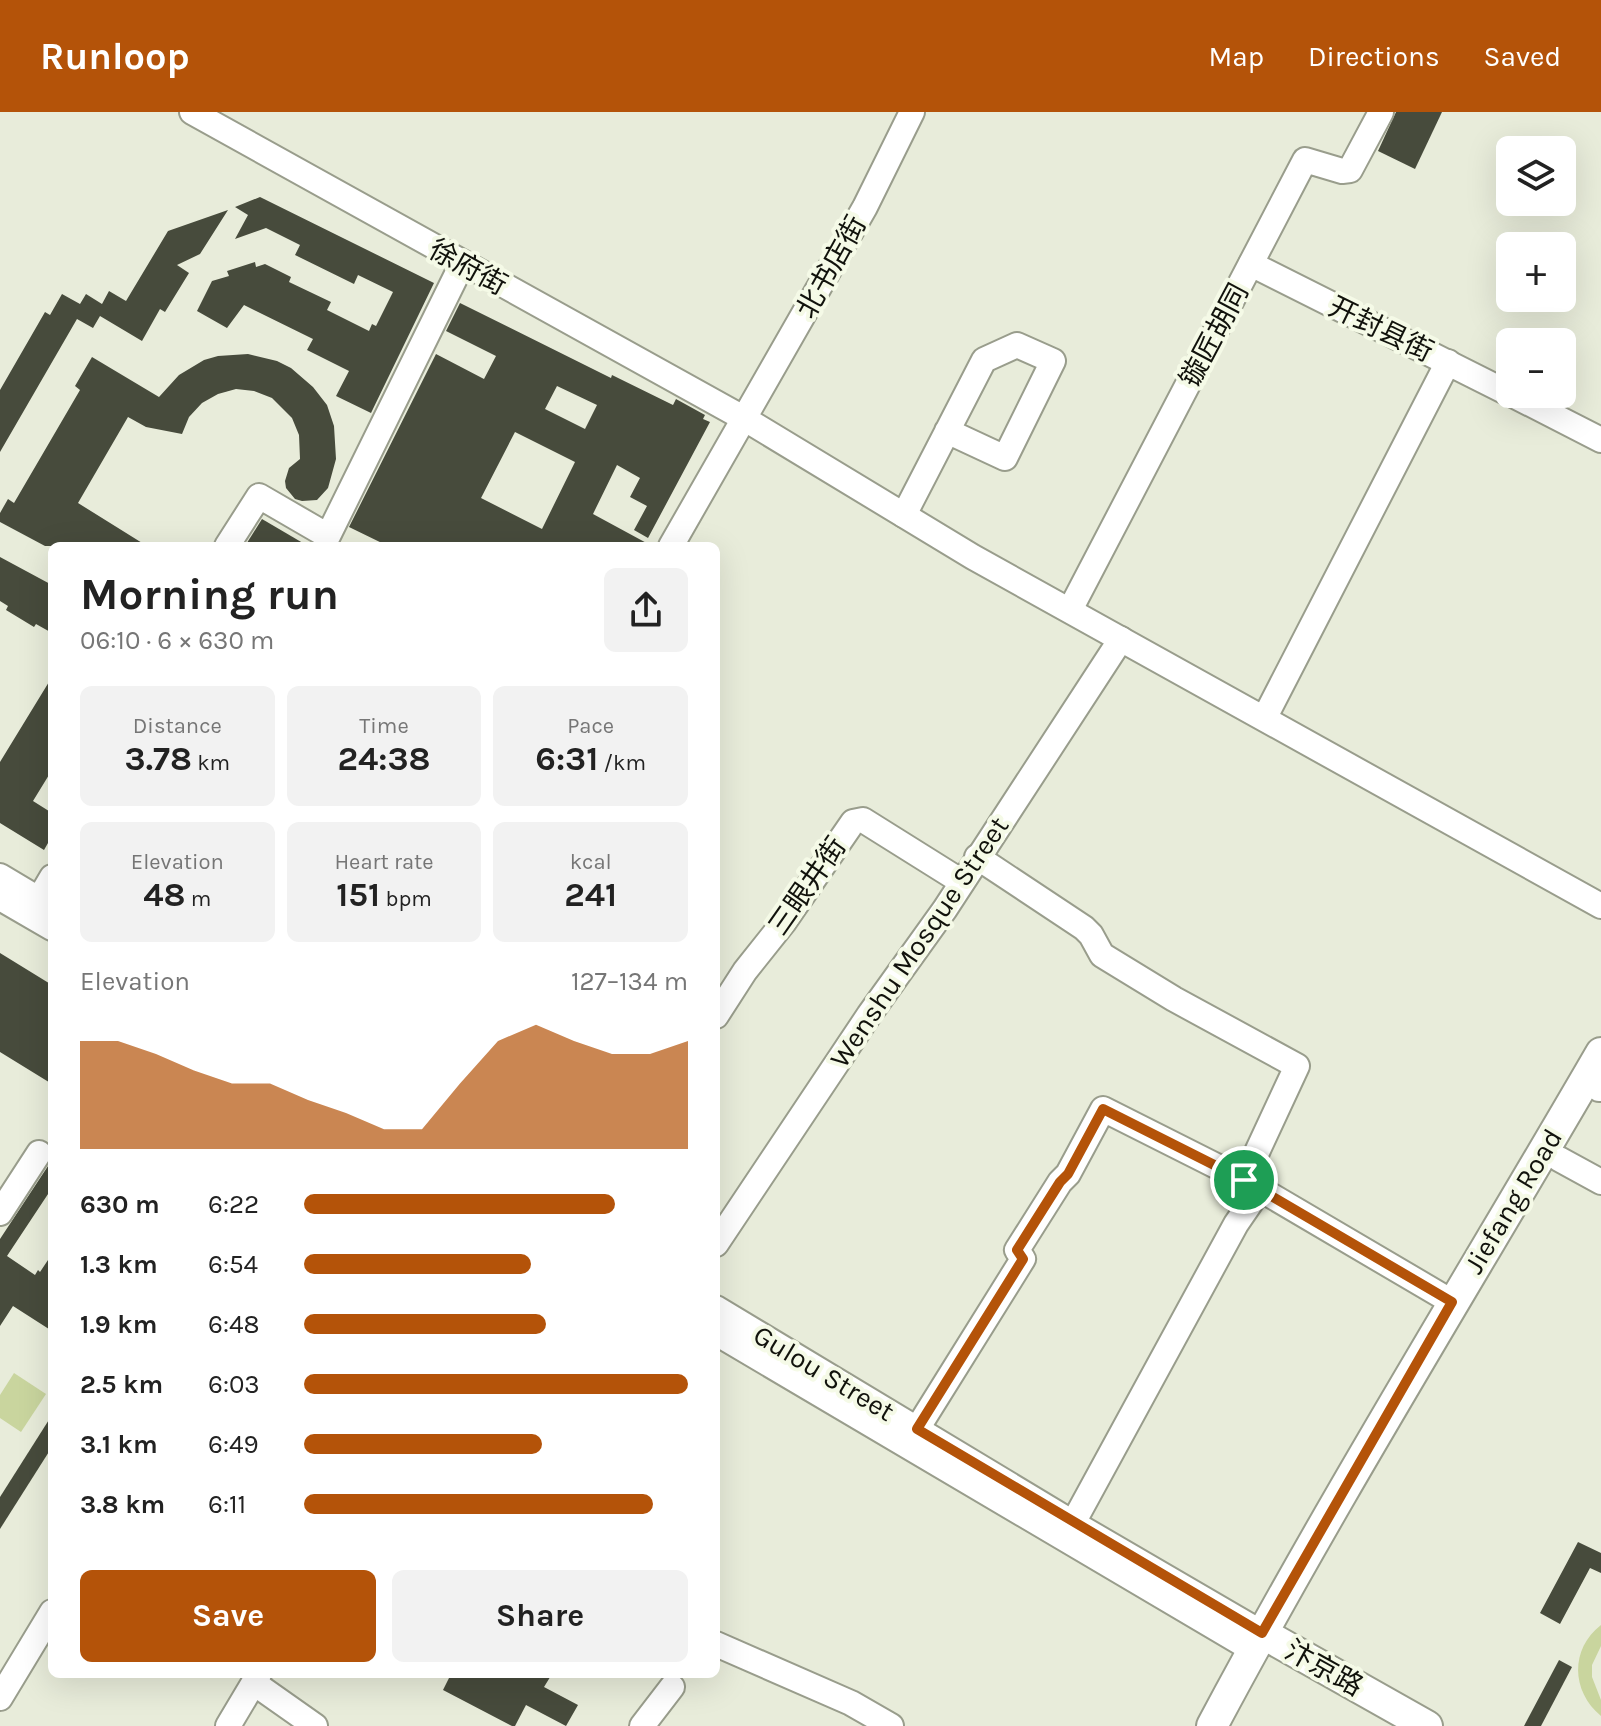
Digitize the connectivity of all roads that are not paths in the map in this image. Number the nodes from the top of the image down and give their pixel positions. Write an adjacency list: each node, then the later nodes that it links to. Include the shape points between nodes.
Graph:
1 (192, 112): 4 (street, 徐府街)
2 (912, 112): 9 (street, 北书店街, via 865,207)
3 (1381, 112): 5 (street, 镟匠胡同, via 1350,170 1305,160)
4 (462, 264): 9 (street, 徐府街); 13 (street, via 328,536 259,496)
5 (1251, 264): 6 (street, 开封县街); 15 (street, 镟匠胡同)
6 (1448, 362): 7 (street, 开封县街); 17 (street)
7 (1496, 387)
8 (1538, 408): 11 (street, 开封县街)
9 (745, 419): 12 (street, 徐府街); 14 (street, 北书店街)
10 (947, 431): 10 (street, via 1005,458 1053,361 1017,345 984,360); 12 (street)
11 (1601, 440)
12 (904, 515): 15 (street, 徐府街)
13 (230, 542)
14 (673, 542)
15 (1070, 610): 16 (street, 徐府街)
16 (1121, 639): 17 (street, 徐府街); 18 (street, Wenshu Mosque Street)
17 (1265, 717): 23 (street, 徐府街)
18 (977, 857): 20 (street, Wenshu Mosque Street); 31 (street, via 1084,928 1102,955 1297,1066)
19 (0, 876): 22 (street)
20 (962, 882): 25 (street, 三眼井街, via 863,820 853,822); 33 (street, Wenshu Mosque Street)
21 (0, 898): 24 (street)
22 (45, 903)
23 (1601, 906)
24 (48, 926)
25 (720, 1010)
26 (1601, 1053): 34 (main road, Jiefang Road)
27 (1600, 1088): 29 (main road, Jiefang Road)
28 (39, 1153): 32 (street)
29 (1559, 1159): 30 (street); 41 (main road, Jiefang Road)
30 (1601, 1182)
31 (1252, 1184): 34 (street); 37 (street, via 1103,1109 1017,1250 1023,1259); 38 (street, via 1236,1224)
32 (0, 1213)
33 (720, 1238)
34 (1452, 1302): 41 (main road, Jiefang Road)
35 (720, 1310): 37 (street, Gulou Street)
36 (720, 1335): 41 (street, Gulou Street)
37 (917, 1429): 38 (street, Gulou Street)
38 (1073, 1523): 41 (street, Gulou Street)
39 (48, 1619): 44 (street)
40 (720, 1646): 48 (street)
41 (1266, 1646): 49 (main road, Jiefang Road); 50 (main road, Jiefang Road); 51 (main road, 汴京路); 52 (main road, 汴京路)
42 (257, 1678): 45 (street); 46 (street)
43 (672, 1687): 47 (street)
44 (0, 1698)
45 (228, 1726)
46 (315, 1726)
47 (642, 1726)
48 (891, 1726)
49 (1212, 1726)
50 (1236, 1726)
51 (1386, 1726)
52 (1427, 1726)

